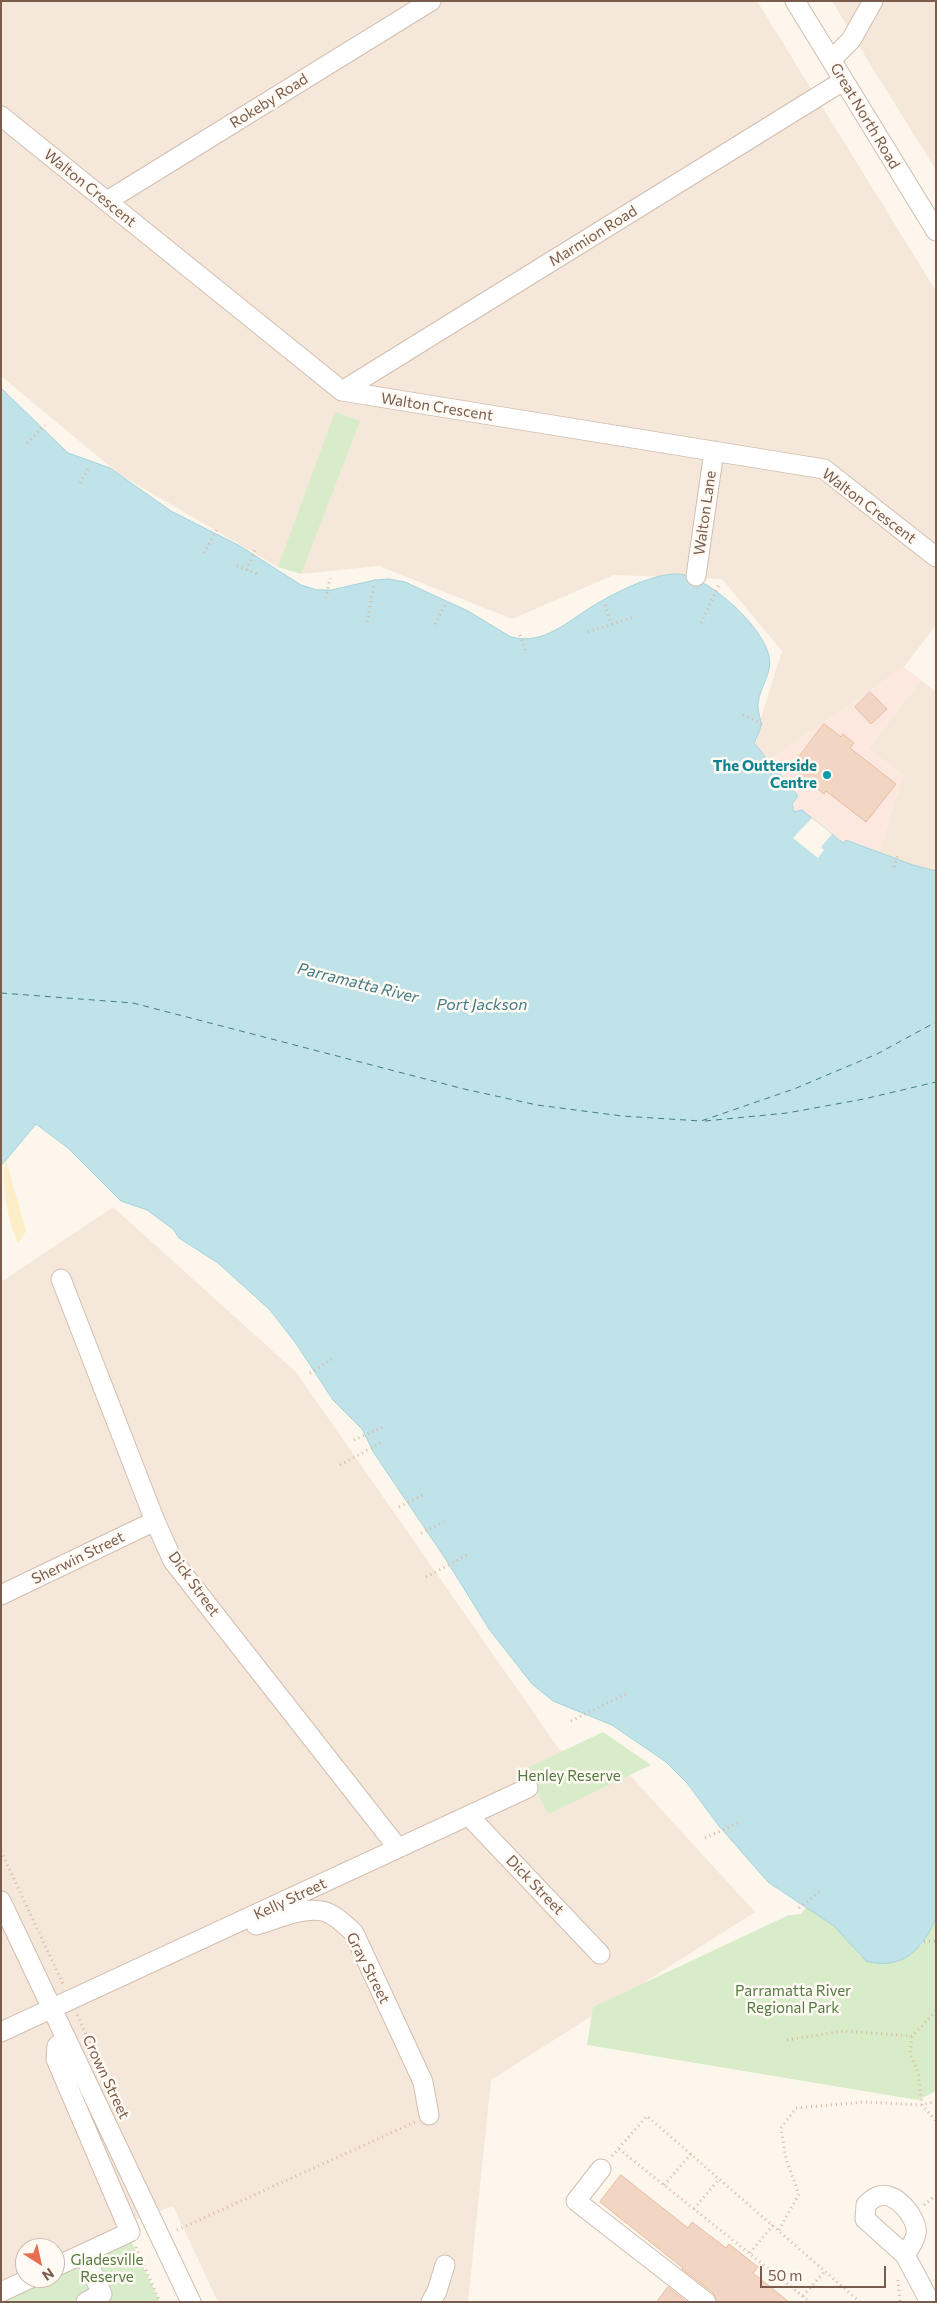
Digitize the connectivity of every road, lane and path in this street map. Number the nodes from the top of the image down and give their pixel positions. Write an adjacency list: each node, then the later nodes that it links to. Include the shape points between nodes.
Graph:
1 (431, 1): 7 (street, Rokeby Road)
2 (795, 1): 4 (street, Great North Road)
3 (874, 1): 4 (street, via 851,40)
4 (831, 60): 5 (street, Great North Road)
5 (843, 81): 8 (street, Great North Road); 9 (street, Marmion Road)
6 (1, 116): 7 (street, Walton Crescent)
7 (107, 202): 9 (street, Walton Crescent)
8 (936, 231)
9 (342, 391): 12 (street, Walton Crescent)
10 (45, 425): 11 (path)
11 (27, 443)
12 (714, 451): 18 (street, Walton Crescent, via 824,469); 22 (street, Walton Lane)
13 (90, 466): 14 (path)
14 (80, 483)
15 (217, 529): 17 (path)
16 (255, 550): 20 (path)
17 (204, 553)
18 (936, 557)
19 (237, 566): 20 (path)
20 (247, 570): 21 (path)
21 (257, 574)
22 (696, 576)
23 (330, 578): 26 (path)
24 (374, 583): 30 (path)
25 (719, 585): 31 (path)
26 (326, 598)
27 (446, 603): 32 (path)
28 (605, 605): 33 (path)
29 (634, 617): 33 (path)
30 (367, 622)
31 (701, 623)
32 (434, 624)
33 (611, 624): 34 (path)
34 (588, 632)
35 (520, 635): 36 (path)
36 (526, 652)
37 (743, 715): 38 (path)
38 (764, 725)
39 (898, 856): 40 (path)
40 (894, 866)
41 (61, 1280): 50 (street, Dick Street)
42 (332, 1359): 43 (path)
43 (310, 1373)
44 (383, 1427): 45 (path)
45 (354, 1440)
46 (382, 1442): 47 (path)
47 (340, 1465)
48 (423, 1495): 49 (path)
49 (399, 1507)
50 (155, 1521): 55 (street, Sherwin Street); 62 (street, Dick Street, via 173,1561)
51 (444, 1522): 52 (path)
52 (421, 1533)
53 (469, 1554): 54 (path)
54 (426, 1576)
55 (1, 1595)
56 (628, 1693): 57 (path)
57 (572, 1721)
58 (528, 1788): 59 (street, Kelly Street)
59 (469, 1816): 62 (street, Kelly Street); 70 (street, Dick Street)
60 (740, 1822): 61 (path)
61 (705, 1838)
62 (398, 1848): 67 (street, Kelly Street)
63 (1, 1851): 71 (path, Crown Street)
64 (820, 1892): 66 (path)
65 (1, 1901): 72 (street, Crown Street)
66 (799, 1908)
67 (211, 1936): 71 (street, Kelly Street); 81 (street, Gray Street, via 295,1913 322,1911 338,1919 354,1934 423,2082)
68 (936, 1941): 69 (path)
69 (924, 1942)
70 (600, 1954)
71 (71, 2001): 72 (street, Kelly Street); 78 (path, Crown Street)
72 (52, 2010): 74 (street, Kelly Street); 76 (street, Crown Street)
73 (936, 2011): 75 (path)
74 (1, 2032)
75 (912, 2036): 77 (path, via 844,2031); 80 (path, via 910,2054 918,2072)
76 (66, 2038): 93 (street, via 57,2046 56,2059); 106 (street, Crown Street)
77 (787, 2040)
78 (108, 2080)
79 (936, 2102): 80 (path)
80 (922, 2105): 82 (path); 92 (path, via 865,2102 796,2108 781,2128 786,2160 799,2194)
81 (429, 2115): 91 (path)
82 (936, 2121)
83 (619, 2148): 84 (path, via 646,2116); 85 (path); 87 (path)
84 (690, 2154): 86 (path); 87 (path)
85 (601, 2170): 108 (street, via 576,2201)
86 (719, 2179): 88 (path); 90 (path)
87 (664, 2185): 88 (path)
88 (694, 2208): 95 (path)
89 (173, 2221): 91 (path)
90 (773, 2225): 92 (path); 95 (path)
91 (177, 2230): 94 (path)
92 (778, 2230): 100 (path)
93 (130, 2232): 96 (street); 105 (path)
94 (181, 2239)
95 (750, 2253): 103 (path)
96 (84, 2254): 98 (street); 104 (street, via 102,2294)
97 (905, 2255): 111 (street)
98 (65, 2263)
99 (445, 2265): 107 (street)
100 (825, 2271): 103 (path); 110 (path)
101 (15, 2285): 102 (street)
102 (1, 2292)
103 (803, 2296): 109 (path)
104 (86, 2302)
105 (160, 2302)
106 (191, 2302)
107 (431, 2302)
108 (706, 2302)
109 (810, 2302)
110 (860, 2302)
111 (930, 2302)

